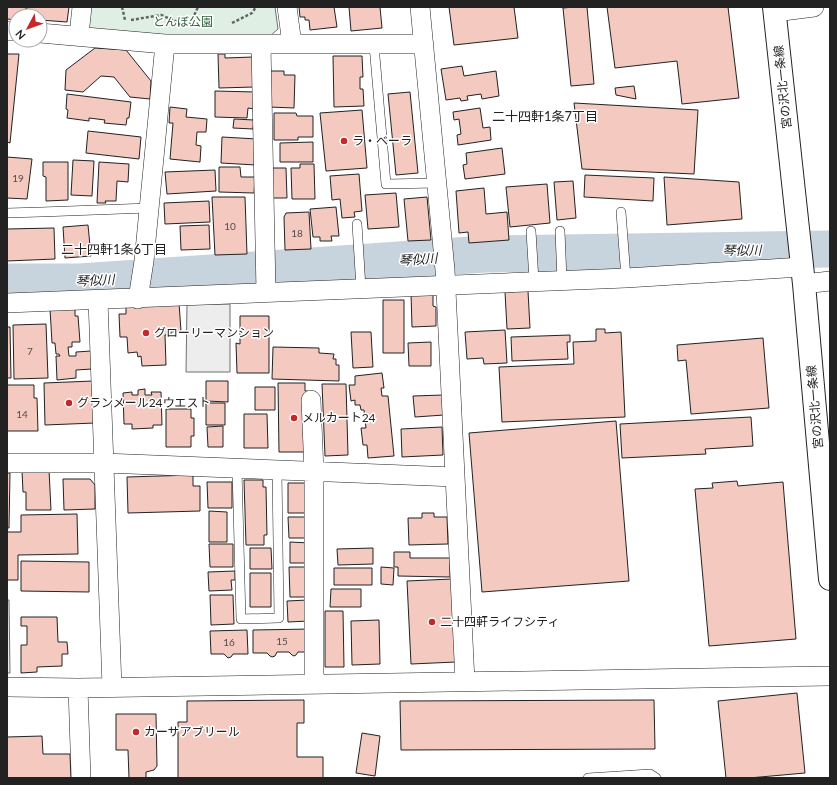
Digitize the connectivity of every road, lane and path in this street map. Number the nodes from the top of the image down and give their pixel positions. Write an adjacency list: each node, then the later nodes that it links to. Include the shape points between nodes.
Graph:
1 (82, 7): 13 (street)
2 (122, 7): 9 (path, via 125,21 161,15)
3 (198, 7): 11 (path)
4 (256, 7): 10 (path, via 252,13)
5 (287, 7): 16 (street)
6 (420, 7): 17 (street)
7 (814, 7): 8 (street)
8 (775, 9): 26 (main road, 宮の沢北一条線)
9 (182, 24)
10 (228, 25)
11 (189, 27)
12 (48, 33): 13 (street)
13 (79, 35): 14 (street)
14 (165, 44): 15 (street); 20 (street)
15 (261, 44): 16 (street); 33 (street)
16 (292, 44): 18 (street)
17 (424, 44): 18 (street); 19 (street)
18 (374, 45): 19 (lane, via 386,184)
19 (437, 183): 30 (street)
20 (148, 208): 21 (lane); 34 (street)
21 (7, 212)
22 (621, 212): 27 (lane)
23 (357, 224): 32 (lane)
24 (560, 231): 28 (lane)
25 (531, 234): 29 (lane)
26 (802, 262): 27 (street); 31 (street); 44 (main road, 宮の沢北一条線)
27 (626, 270): 28 (street)
28 (561, 271): 29 (street)
29 (533, 274): 30 (street)
30 (445, 277): 32 (street); 43 (street)
31 (830, 281)
32 (360, 282): 33 (street)
33 (266, 287): 34 (street)
34 (139, 292): 35 (street)
35 (98, 300): 36 (street); 39 (street)
36 (7, 304)
37 (311, 400): 42 (street)
38 (7, 463): 39 (street)
39 (104, 463): 40 (street); 49 (street)
40 (237, 469): 41 (street); 41 (lane, via 241,619 279,618)
41 (277, 470): 42 (street)
42 (314, 472): 43 (street); 47 (street)
43 (455, 477): 46 (street)
44 (830, 579)
45 (830, 676): 46 (street)
46 (465, 681): 47 (street)
47 (314, 684): 49 (street)
48 (7, 687): 50 (street)
49 (112, 687): 50 (street)
50 (78, 688): 51 (street)
51 (82, 778)
52 (588, 778): 53 (lane, via 650,774)
53 (656, 778)

